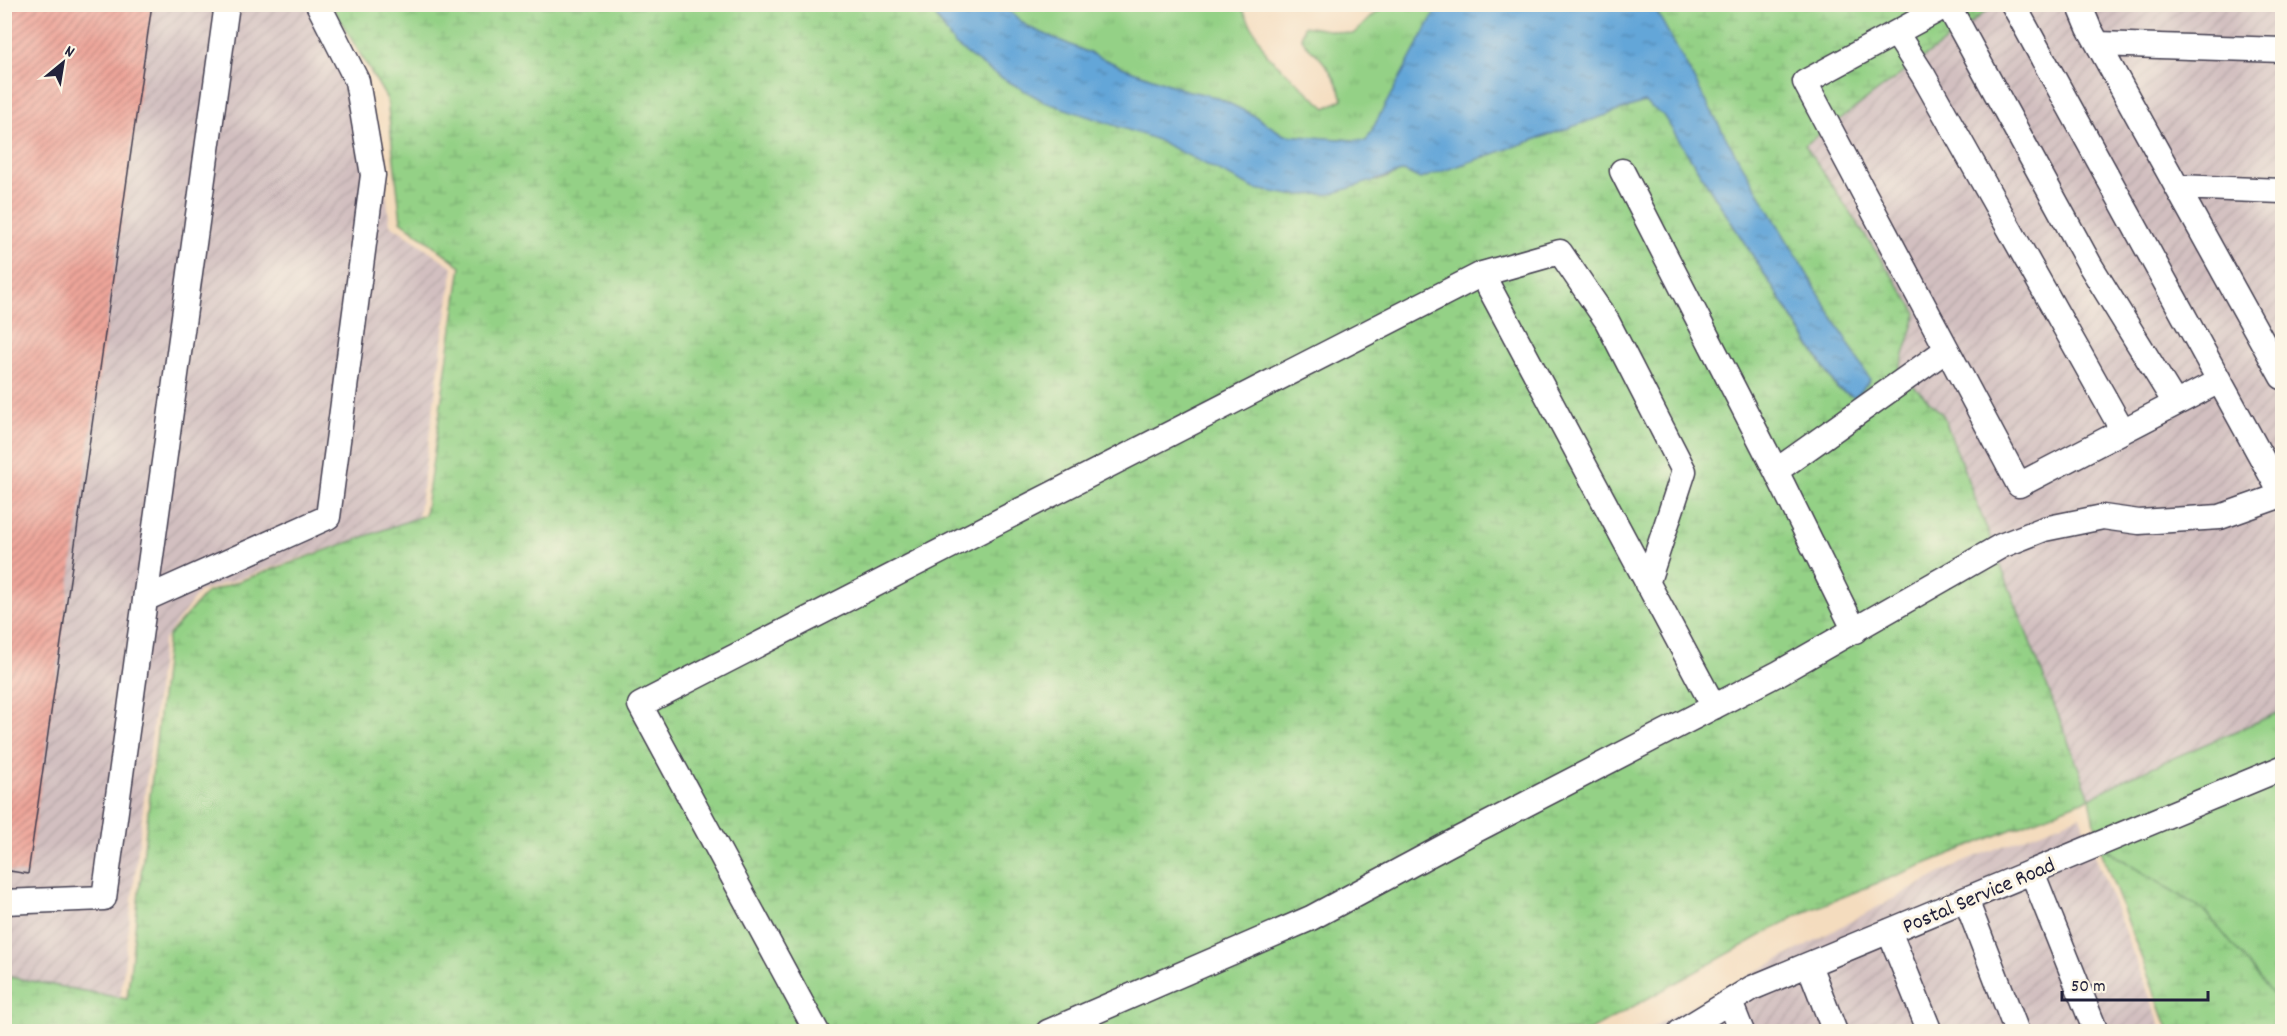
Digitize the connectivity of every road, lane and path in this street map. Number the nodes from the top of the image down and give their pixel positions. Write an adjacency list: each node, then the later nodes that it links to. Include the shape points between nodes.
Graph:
1 (227, 4): 21 (street)
2 (318, 4): 21 (street, via 357,81 373,175 327,517)
3 (2013, 4): 15 (street)
4 (2079, 4): 7 (street)
5 (1948, 5): 6 (street); 16 (street, via 2090,265)
6 (1896, 33): 13 (street, via 1805,82); 17 (street)
7 (2098, 44): 8 (street); 10 (street)
8 (2283, 50)
9 (1622, 171): 18 (street)
10 (2177, 187): 11 (street); 14 (street)
11 (2283, 191)
12 (1482, 274): 20 (street); 20 (street, via 1560,252 1607,321 1684,471); 31 (street, via 640,705)
13 (1946, 350): 17 (street, via 2019,485); 18 (street)
14 (2283, 377)
15 (2219, 381): 16 (street); 19 (street)
16 (2175, 403): 17 (street)
17 (2123, 431)
18 (1776, 471): 22 (street)
19 (2282, 495): 22 (street, via 2220,517 2139,522 2103,517 2044,529 2001,546)
20 (1647, 584): 23 (street)
21 (145, 599): 27 (street, via 104,898)
22 (1855, 631): 23 (street)
23 (1714, 707): 32 (street, via 1311,918)
24 (2283, 768): 25 (street, Postal Service Road)
25 (2032, 872): 26 (street, Postal Service Road); 38 (street)
26 (1966, 900): 28 (street, Postal Service Road); 37 (street)
27 (4, 902)
28 (1889, 931): 29 (street, Postal Service Road); 36 (street)
29 (1809, 965): 30 (street, Postal Service Road, via 1752,988); 35 (street)
30 (1730, 1002): 33 (street, Postal Service Road); 34 (street)
31 (818, 1032)
32 (1048, 1032)
33 (1680, 1032)
34 (1742, 1032)
35 (1834, 1032)
36 (1930, 1032)
37 (2017, 1032)
38 (2096, 1032)

